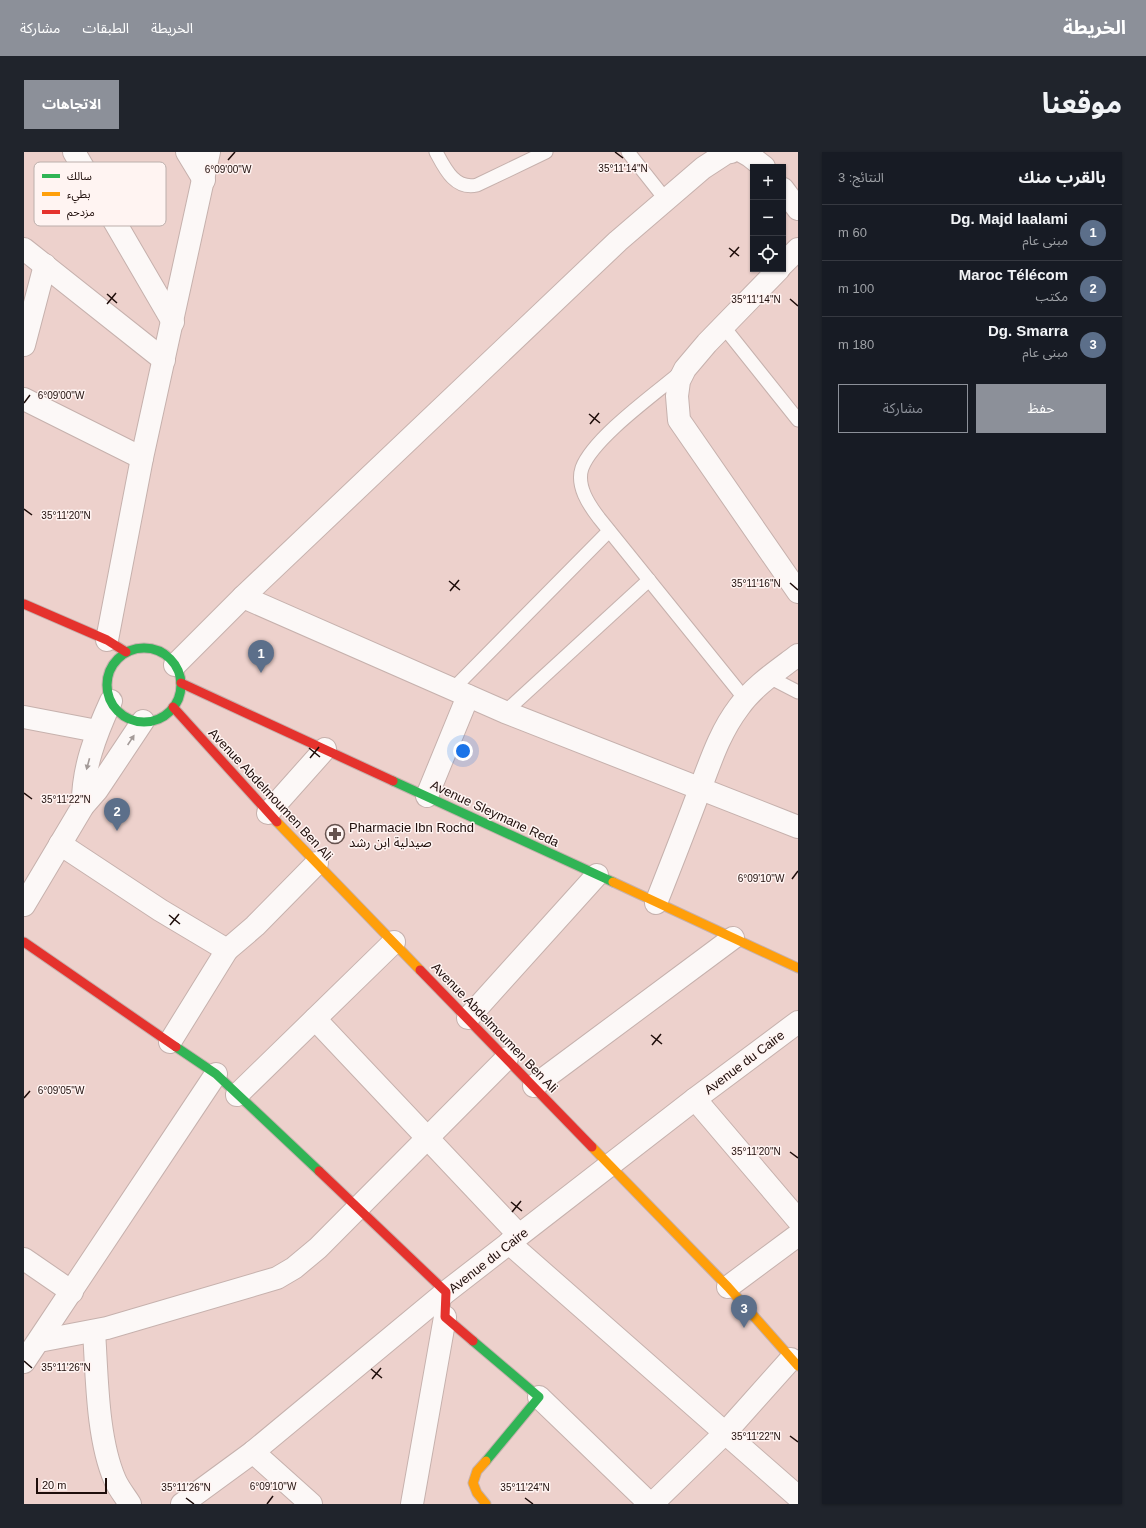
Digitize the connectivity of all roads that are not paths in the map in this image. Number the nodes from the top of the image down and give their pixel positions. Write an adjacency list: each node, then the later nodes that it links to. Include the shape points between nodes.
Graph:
1 (74, 152): 10 (street)
2 (186, 152): 12 (street)
3 (208, 152): 12 (street)
4 (436, 152): 9 (lane, via 455,180 469,187 477,185)
5 (546, 152): 9 (lane)
6 (628, 152): 14 (lane)
7 (731, 152): 14 (street, via 703,168)
8 (743, 152): 11 (street)
9 (523, 157)
10 (80, 162)
11 (760, 164)
12 (204, 180): 22 (street)
13 (786, 193): 15 (street)
14 (666, 200): 33 (street, via 618,241)
15 (798, 209)
16 (117, 226): 22 (street)
17 (24, 249): 20 (street)
18 (798, 249): 19 (street)
19 (786, 261)
20 (45, 265): 24 (street); 25 (street)
21 (776, 272): 23 (street)
22 (173, 322): 25 (street)
23 (723, 326): 26 (street); 28 (lane)
24 (24, 345)
25 (164, 360): 29 (street)
26 (685, 369): 30 (lane, via 608,435 582,468 586,500); 32 (street, via 679,381 677,396 679,420)
27 (24, 399): 29 (street)
28 (798, 420)
29 (142, 458): 35 (street)
30 (609, 531): 31 (lane); 41 (lane)
31 (649, 580): 42 (lane); 45 (lane)
32 (798, 592)
33 (243, 597): 38 (street); 41 (street)
34 (24, 604): 35 (street)
35 (107, 640): 36 (street)
36 (126, 652): 38 (street, via 153,649 169,658); 43 (street, via 112,665 108,673 107,688)
37 (798, 655): 39 (street)
38 (178, 674): 44 (street, via 180,692); 49 (street, Avenue Sleymane Reda)
39 (769, 677): 40 (lane); 42 (street)
40 (798, 692)
41 (460, 693): 45 (street); 51 (street)
42 (745, 699): 50 (street, via 724,728 710,758)
43 (111, 701): 47 (street, via 124,716); 48 (street)
44 (173, 707): 47 (street, via 160,718); 53 (street, Avenue Abdelmoumen Ben Ali)
45 (505, 712): 50 (street)
46 (24, 717): 48 (street)
47 (143, 722): 52 (street, one-way to 47, via 97,790)
48 (97, 731): 52 (street, one-way to 52, via 85,777)
49 (325, 749): 51 (street, Avenue Sleymane Reda); 53 (street)
50 (701, 787): 54 (street); 59 (street)
51 (427, 796): 57 (street, Avenue Sleymane Reda)
52 (83, 806): 55 (street)
53 (268, 813): 56 (street, Avenue Abdelmoumen Ben Ali)
54 (798, 827)
55 (60, 844): 58 (street); 63 (street, via 160,910)
56 (317, 863): 62 (street, Avenue Abdelmoumen Ben Ali); 63 (street, via 255,926)
57 (597, 875): 59 (street, Avenue Sleymane Reda); 65 (street)
58 (26, 899)
59 (656, 903): 60 (street, Avenue Sleymane Reda)
60 (732, 938): 64 (street, Avenue Sleymane Reda); 71 (street)
61 (24, 942): 68 (street)
62 (394, 942): 65 (street, Avenue Abdelmoumen Ben Ali); 66 (street)
63 (227, 950): 68 (street)
64 (798, 968)
65 (468, 1018): 69 (street, Avenue Abdelmoumen Ben Ali)
66 (315, 1019): 72 (street); 74 (street)
67 (798, 1022): 73 (street, Avenue du Caire)
68 (170, 1042): 70 (street)
69 (507, 1058): 71 (street, Avenue Abdelmoumen Ben Ali); 74 (street)
70 (216, 1074): 72 (street); 82 (street)
71 (534, 1086): 75 (street, Avenue Abdelmoumen Ben Ali)
72 (238, 1095): 76 (street)
73 (695, 1098): 75 (street, Avenue du Caire); 77 (street)
74 (427, 1138): 76 (street); 79 (street)
75 (610, 1164): 79 (street, Avenue du Caire); 81 (street, Avenue Abdelmoumen Ben Ali)
76 (358, 1207): 83 (street); 85 (street, via 318,1248 277,1278)
77 (795, 1210)
78 (798, 1235): 81 (street)
79 (514, 1239): 83 (street, Avenue du Caire); 90 (street)
80 (24, 1259): 82 (street)
81 (728, 1287): 88 (street, Avenue Abdelmoumen Ben Ali)
82 (72, 1292): 86 (street)
83 (446, 1292): 84 (street); 91 (street, Avenue du Caire)
84 (446, 1317): 89 (street); 96 (street)
85 (94, 1331): 86 (street); 93 (street, via 98,1396 108,1461 116,1482)
86 (39, 1341): 87 (street)
87 (24, 1362)
88 (795, 1363): 90 (street)
89 (539, 1397): 97 (street, via 477,1471 473,1483); 98 (street)
90 (725, 1434): 92 (street); 98 (street)
91 (253, 1452): 94 (street, Avenue du Caire); 95 (street)
92 (798, 1497)
93 (130, 1504)
94 (182, 1504)
95 (311, 1504)
96 (412, 1504)
97 (486, 1504)
98 (651, 1504)

